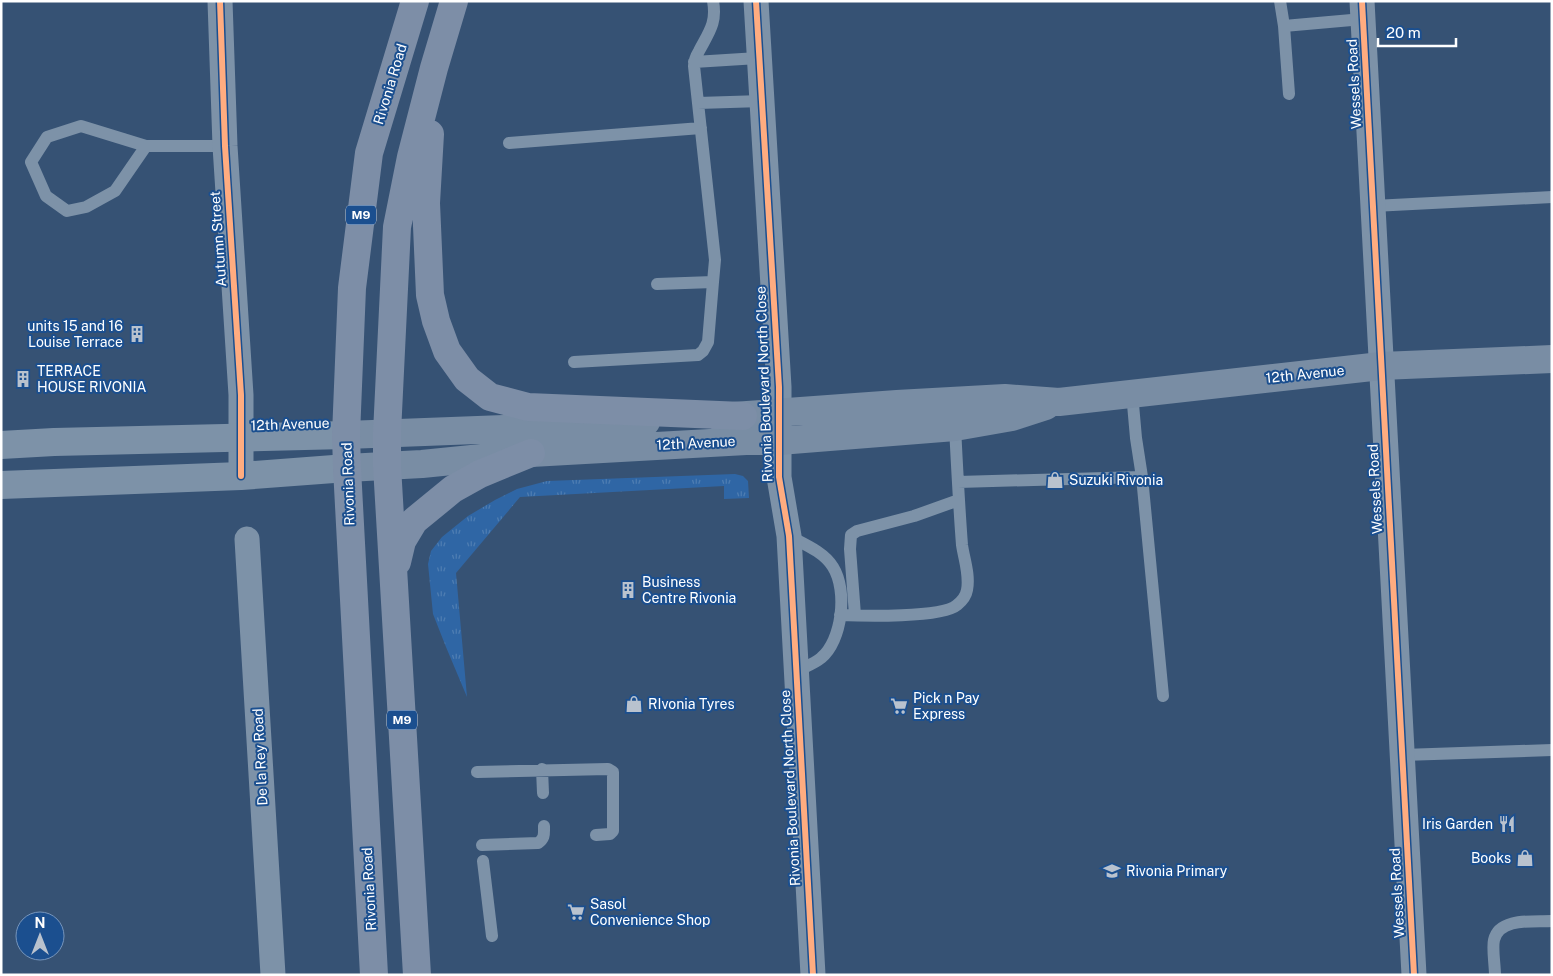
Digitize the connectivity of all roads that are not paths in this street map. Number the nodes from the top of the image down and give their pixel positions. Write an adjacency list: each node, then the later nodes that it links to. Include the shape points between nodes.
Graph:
1 (220, 1): 18 (street, Autumn Street)
2 (415, 1): 32 (main road, Rivonia Road / M9, via 369,153 352,288)
3 (454, 1): 11 (main road, M9)
4 (713, 1): 10 (lane, via 713,28)
5 (756, 1): 9 (street, Rivonia Boulevard North Close)
6 (1280, 1): 8 (lane)
7 (1362, 10): 8 (lane); 20 (street, Wessels Road)
8 (1284, 26): 12 (lane)
9 (758, 58): 10 (lane); 13 (street, Rivonia Boulevard North Close)
10 (694, 62): 14 (lane)
11 (434, 68): 29 (main road, via 426,203 430,295 447,351 467,379 490,397 528,407); 31 (main road, M9, via 397,227)
12 (1289, 94)
13 (762, 101): 14 (lane); 28 (street, Rivonia Boulevard North Close)
14 (698, 103): 15 (lane)
15 (701, 128): 16 (lane); 21 (lane, via 715,260)
16 (509, 143)
17 (146, 146): 17 (lane, via 115,191 86,207 67,211 46,196 31,162 47,137 81,126); 18 (lane)
18 (225, 146): 33 (street, Autumn Street)
19 (1552, 197): 20 (lane)
20 (1372, 206): 25 (street, Wessels Road)
21 (713, 282): 22 (lane); 24 (lane, via 708,342 698,355)
22 (657, 284)
23 (1552, 360): 25 (main road, 12th Avenue)
24 (574, 362)
25 (1381, 366): 26 (main road, 12th Avenue); 52 (street, Wessels Road)
26 (1132, 393): 27 (main road, 12th Avenue); 40 (lane)
27 (1059, 402): 28 (main road, 12th Avenue, via 1005,398); 30 (main road, 12th Avenue, via 1012,417)
28 (778, 413): 29 (main road, 12th Avenue); 34 (street, Rivonia Boulevard North Close)
29 (743, 416): 31 (main road, 12th Avenue)
30 (955, 427): 34 (main road, 12th Avenue); 41 (lane)
31 (387, 433): 32 (main road, 12th Avenue); 37 (main road, M9)
32 (346, 434): 33 (street, 12th Avenue); 38 (main road, Rivonia Road / M9)
33 (241, 438): 35 (street, 12th Avenue); 39 (street, Autumn Street)
34 (779, 441): 36 (main road, 12th Avenue, via 746,440); 44 (street, Rivonia Boulevard North Close, via 779,477)
35 (1, 446)
36 (531, 453): 37 (main road, 12th Avenue); 46 (main road, via 453,489 414,521 402,541)
37 (387, 466): 38 (main road, 12th Avenue); 46 (main road, M9)
38 (347, 468): 39 (street, 12th Avenue); 63 (main road, Rivonia Road / M9)
39 (241, 476): 42 (street, 12th Avenue)
40 (1142, 477): 41 (lane); 50 (lane)
41 (958, 482): 43 (lane)
42 (1, 485)
43 (959, 500): 48 (lane, via 851,535); 48 (lane, via 968,578 964,600 955,607 930,613)
44 (789, 536): 47 (lane, via 824,557 834,568); 49 (street, Rivonia Boulevard North Close)
45 (247, 539): 62 (street, De la Rey Road)
46 (394, 577): 64 (main road, M9)
47 (840, 615): 48 (lane); 49 (lane, via 837,634 830,647 821,658)
48 (855, 616)
49 (797, 671): 65 (street, Rivonia Boulevard North Close)
50 (1163, 696)
51 (1552, 750): 52 (lane)
52 (1403, 755): 66 (street, Wessels Road)
53 (542, 769): 54 (lane); 55 (lane); 57 (lane, via 608,768 613,772 614,831)
54 (477, 772)
55 (543, 793)
56 (548, 833): 58 (lane, via 538,843)
57 (596, 834)
58 (482, 845)
59 (483, 861): 61 (lane)
60 (1552, 921): 67 (lane, via 1510,923 1498,930 1493,940)
61 (492, 936)
62 (273, 975)
63 (374, 975)
64 (416, 975)
65 (813, 975)
66 (1414, 975)
67 (1496, 975)

